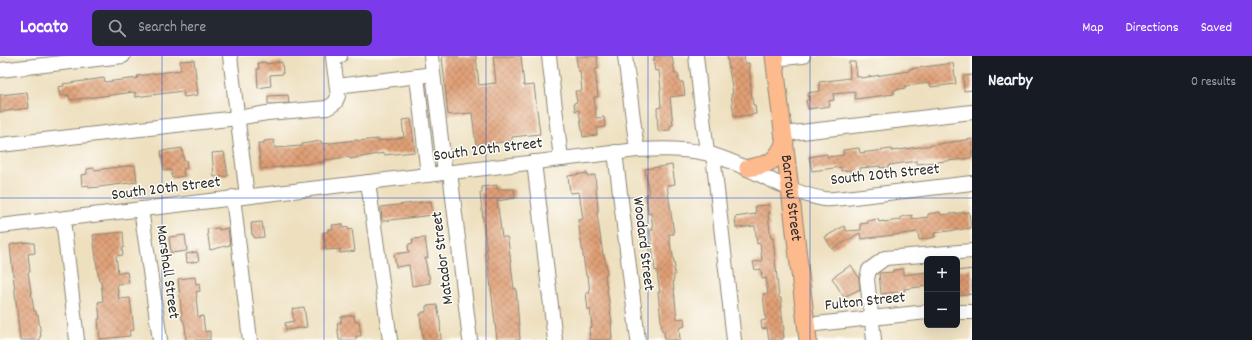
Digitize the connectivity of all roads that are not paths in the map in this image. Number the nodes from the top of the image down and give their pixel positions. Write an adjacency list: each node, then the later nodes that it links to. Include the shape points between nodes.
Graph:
1 (123, 56): 10 (street)
2 (230, 56): 15 (street)
3 (340, 56): 13 (street, via 333,57)
4 (431, 56): 11 (street, Matador Street)
5 (549, 56): 21 (street)
6 (625, 56): 18 (street)
7 (696, 56): 20 (street)
8 (803, 56): 9 (street)
9 (774, 58): 16 (main road, Barrow Street)
10 (0, 70)
11 (433, 74): 12 (street); 24 (street, Matador Street)
12 (417, 76): 13 (street); 25 (street)
13 (337, 86): 15 (street, via 338,96 335,103 327,108)
14 (972, 112): 16 (street)
15 (237, 118): 17 (street); 29 (street)
16 (784, 138): 23 (main road, via 778,156 767,164); 28 (main road, Barrow Street)
17 (0, 145)
18 (637, 150): 19 (street, South 20th Street); 20 (street, South 20th Street, via 686,149)
19 (615, 152): 21 (street, South 20th Street); 45 (street, Woodard Street)
20 (710, 154): 23 (street, South 20th Street); 46 (street)
21 (561, 159): 22 (street, South 20th Street)
22 (534, 162): 24 (street, South 20th Street); 44 (street)
23 (748, 168): 28 (street, South 20th Street)
24 (447, 172): 25 (street, South 20th Street); 43 (street, Matador Street)
25 (428, 174): 26 (street, South 20th Street)
26 (368, 182): 29 (street, South 20th Street); 42 (street)
27 (972, 183): 28 (street, South 20th Street, via 826,199)
28 (791, 189): 38 (main road, Barrow Street)
29 (240, 197): 30 (street, South 20th Street); 41 (street)
30 (141, 209): 31 (street, South 20th Street); 40 (street, Marshall Street)
31 (63, 219): 32 (street, South 20th Street); 39 (street)
32 (0, 226)
33 (972, 251): 37 (street, via 885,258 876,263 869,270 868,279)
34 (924, 312): 37 (street, Fulton Street)
35 (960, 312): 36 (street)
36 (972, 312)
37 (872, 318): 38 (street, Fulton Street); 47 (street)
38 (807, 332)
39 (77, 340)
40 (160, 340)
41 (250, 340)
42 (390, 340)
43 (470, 340)
44 (555, 340)
45 (638, 340)
46 (734, 340)
47 (874, 340)

